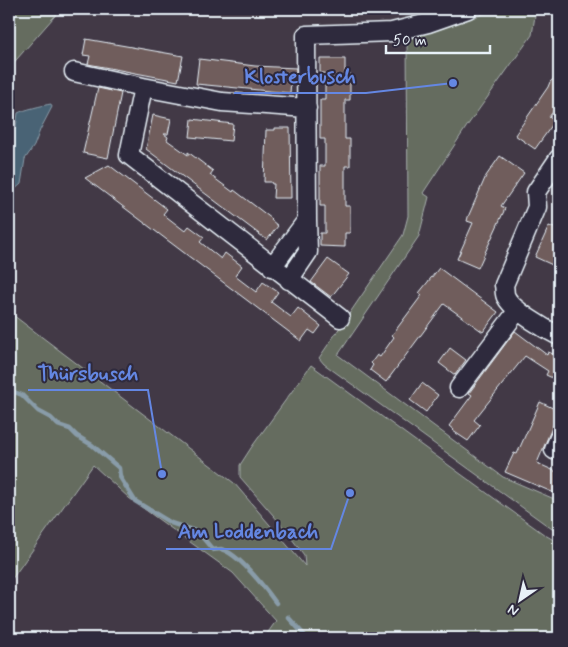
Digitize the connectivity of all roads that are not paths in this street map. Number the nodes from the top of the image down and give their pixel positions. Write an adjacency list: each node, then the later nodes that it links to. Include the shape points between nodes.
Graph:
1 (468, 9): 4 (street, via 392,32 306,35)
2 (74, 72): 3 (street)
3 (143, 87): 4 (street, via 222,102); 7 (street, via 130,155)
4 (307, 108): 6 (street)
5 (559, 158): 9 (street, via 536,192 537,208 504,285 505,296)
6 (308, 220): 7 (street); 8 (street, via 308,252)
7 (272, 267): 8 (street)
8 (289, 280): 10 (street)
9 (518, 310): 11 (street); 12 (street)
10 (340, 318)
11 (559, 336)
12 (459, 388)

